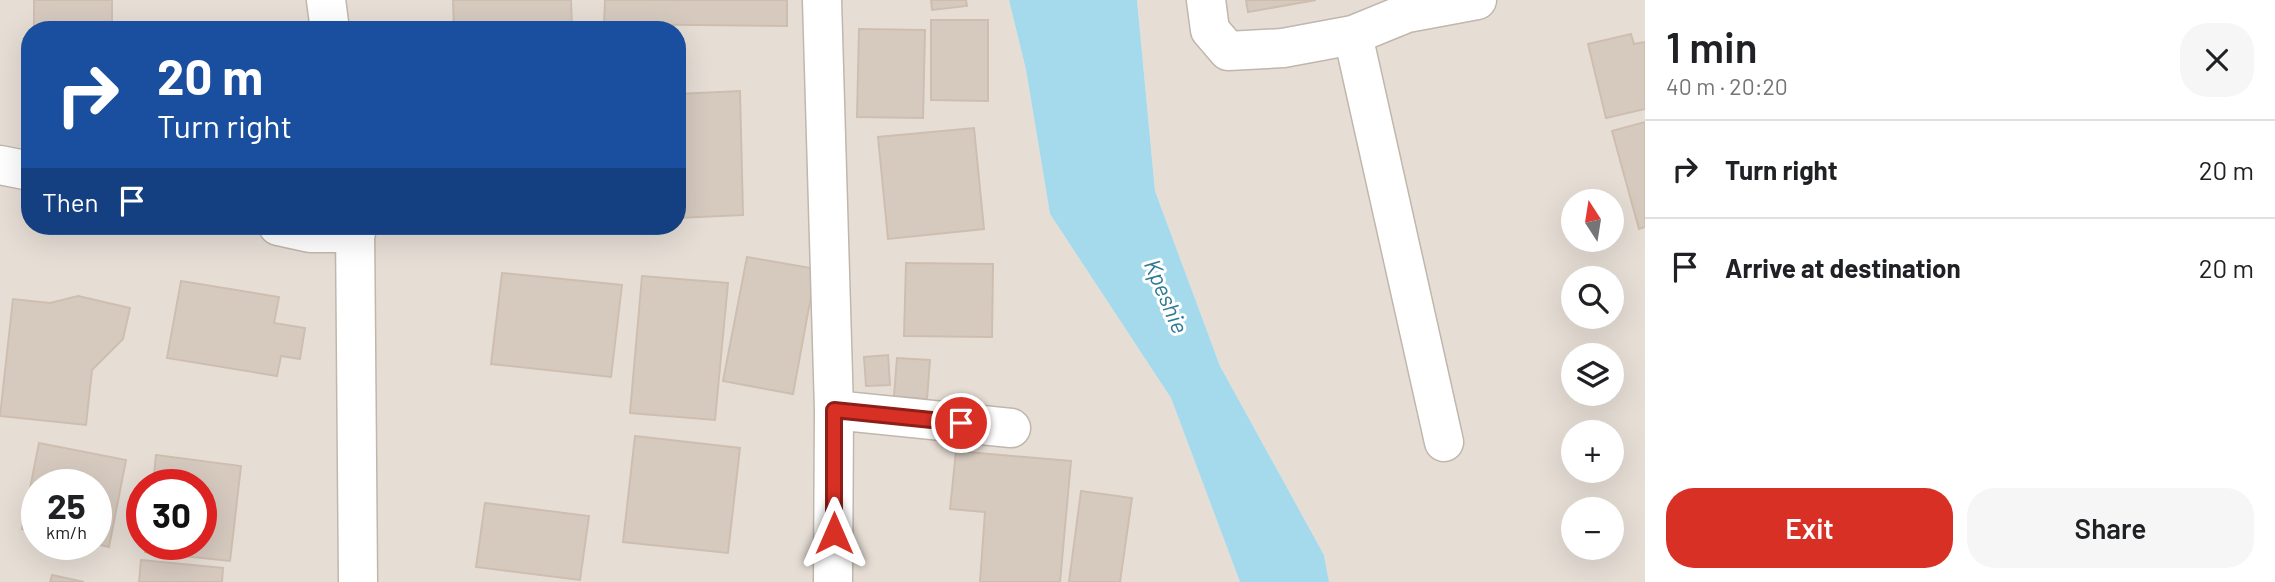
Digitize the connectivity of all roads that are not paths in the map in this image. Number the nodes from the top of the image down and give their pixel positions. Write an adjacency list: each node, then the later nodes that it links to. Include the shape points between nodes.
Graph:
1 (326, 0): 5 (street)
2 (822, 0): 10 (street)
3 (1206, 0): 6 (street, via 1210,30 1228,51 1283,48)
4 (1477, 0): 6 (street, via 1407,13)
5 (329, 21)
6 (1353, 35): 12 (street)
7 (0, 165): 8 (street)
8 (21, 169)
9 (356, 235): 13 (street)
10 (834, 410): 11 (street); 14 (street)
11 (1011, 428)
12 (1444, 442)
13 (358, 582)
14 (833, 582)

